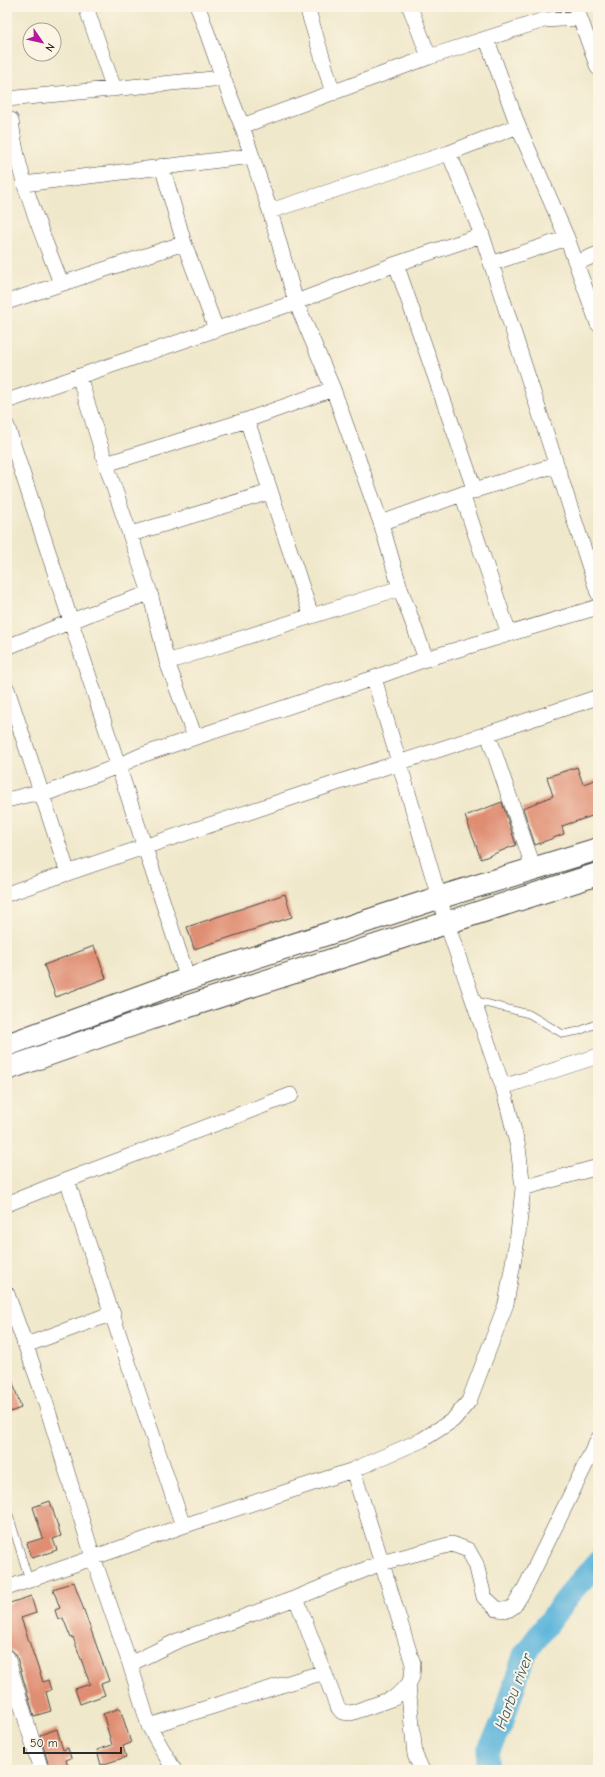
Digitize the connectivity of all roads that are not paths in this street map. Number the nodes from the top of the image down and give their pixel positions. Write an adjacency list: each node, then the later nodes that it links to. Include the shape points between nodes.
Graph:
1 (86, 7): 11 (street)
2 (198, 7): 10 (street)
3 (307, 7): 12 (street)
4 (410, 7): 8 (street)
5 (578, 12): 6 (street); 9 (street)
6 (542, 14): 7 (street)
7 (487, 40): 8 (street); 16 (street)
8 (429, 57): 12 (street)
9 (598, 68)
10 (223, 78): 11 (street); 15 (street)
11 (114, 89): 13 (street)
12 (332, 93): 15 (street)
13 (7, 99)
14 (11, 120): 20 (street, via 14,146)
15 (242, 126): 18 (street)
16 (518, 126): 17 (street); 23 (street)
17 (449, 153): 21 (street); 22 (street)
18 (252, 156): 19 (street); 21 (street)
19 (162, 166): 20 (street); 24 (street)
20 (24, 184): 29 (street)
21 (270, 211): 31 (street)
22 (482, 235): 26 (street); 28 (street)
23 (566, 238): 26 (street); 27 (street)
24 (184, 243): 29 (street); 33 (street)
25 (598, 254): 27 (street)
26 (492, 263): 40 (street)
27 (576, 263): 32 (street)
28 (396, 264): 31 (street); 42 (street)
29 (61, 283): 30 (street)
30 (7, 302)
31 (296, 302): 33 (street); 35 (street)
32 (598, 324)
33 (216, 329): 34 (street)
34 (79, 376): 36 (street); 39 (street)
35 (332, 389): 37 (street); 43 (street)
36 (7, 401)
37 (247, 420): 39 (street); 41 (street)
38 (7, 426): 50 (street)
39 (106, 464): 44 (street)
40 (556, 465): 42 (street); 47 (street)
41 (270, 492): 44 (street); 49 (street)
42 (468, 493): 43 (street); 51 (street)
43 (381, 523): 45 (street)
44 (131, 534): 46 (street)
45 (400, 588): 49 (street); 53 (street)
46 (150, 593): 50 (street); 54 (street)
47 (598, 593)
48 (598, 607): 51 (street)
49 (312, 615): 54 (street)
50 (71, 622): 52 (street); 61 (street)
51 (509, 634): 53 (street)
52 (7, 647)
53 (426, 660): 55 (street)
54 (167, 662): 59 (street)
55 (374, 678): 59 (street); 60 (street)
56 (7, 689): 62 (street)
57 (598, 697): 58 (street)
58 (488, 734): 60 (street); 66 (street)
59 (195, 737): 61 (street)
60 (400, 764): 64 (street); 70 (street)
61 (118, 766): 62 (street); 64 (street)
62 (42, 795): 63 (street, via 31,794); 67 (street)
63 (7, 800)
64 (144, 846): 67 (street); 72 (street)
65 (598, 849): 66 (main road)
66 (534, 869): 70 (main road)
67 (68, 873): 69 (street)
68 (598, 874): 71 (main road)
69 (7, 894)
70 (441, 897): 71 (street); 72 (main road)
71 (447, 924): 73 (street); 77 (main road, via 152,1018)
72 (188, 979): 75 (main road)
73 (473, 1000): 74 (lane, via 529,1014 564,1034); 78 (street)
74 (598, 1023)
75 (7, 1045)
76 (598, 1056): 78 (street)
77 (7, 1069)
78 (503, 1087): 82 (street, via 518,1147)
79 (291, 1094): 81 (street)
80 (598, 1167): 82 (street)
81 (67, 1180): 83 (street); 85 (street)
82 (523, 1188): 88 (street, via 506,1304 469,1401 453,1420 422,1440)
83 (7, 1204)
84 (7, 1294): 86 (street)
85 (113, 1313): 86 (street); 90 (street)
86 (26, 1345): 91 (street)
87 (598, 1439): 92 (street, via 524,1590 514,1606 508,1610 497,1609 484,1598 476,1564 468,1550 452,1544)
88 (353, 1470): 90 (street); 92 (street)
89 (7, 1508): 93 (lane)
90 (183, 1526): 91 (street)
91 (93, 1557): 93 (street); 97 (street)
92 (381, 1563): 95 (street); 99 (street, via 412,1664 412,1677)
93 (28, 1580): 94 (street)
94 (7, 1588)
95 (296, 1598): 97 (street, via 177,1641); 98 (street)
96 (7, 1657): 101 (street)
97 (130, 1664): 100 (street)
98 (324, 1672): 99 (street, via 337,1706 342,1712 351,1713 394,1698); 100 (street)
99 (408, 1685): 103 (street, via 415,1756)
100 (149, 1726): 102 (street)
101 (40, 1770)
102 (174, 1770)
103 (422, 1770)

